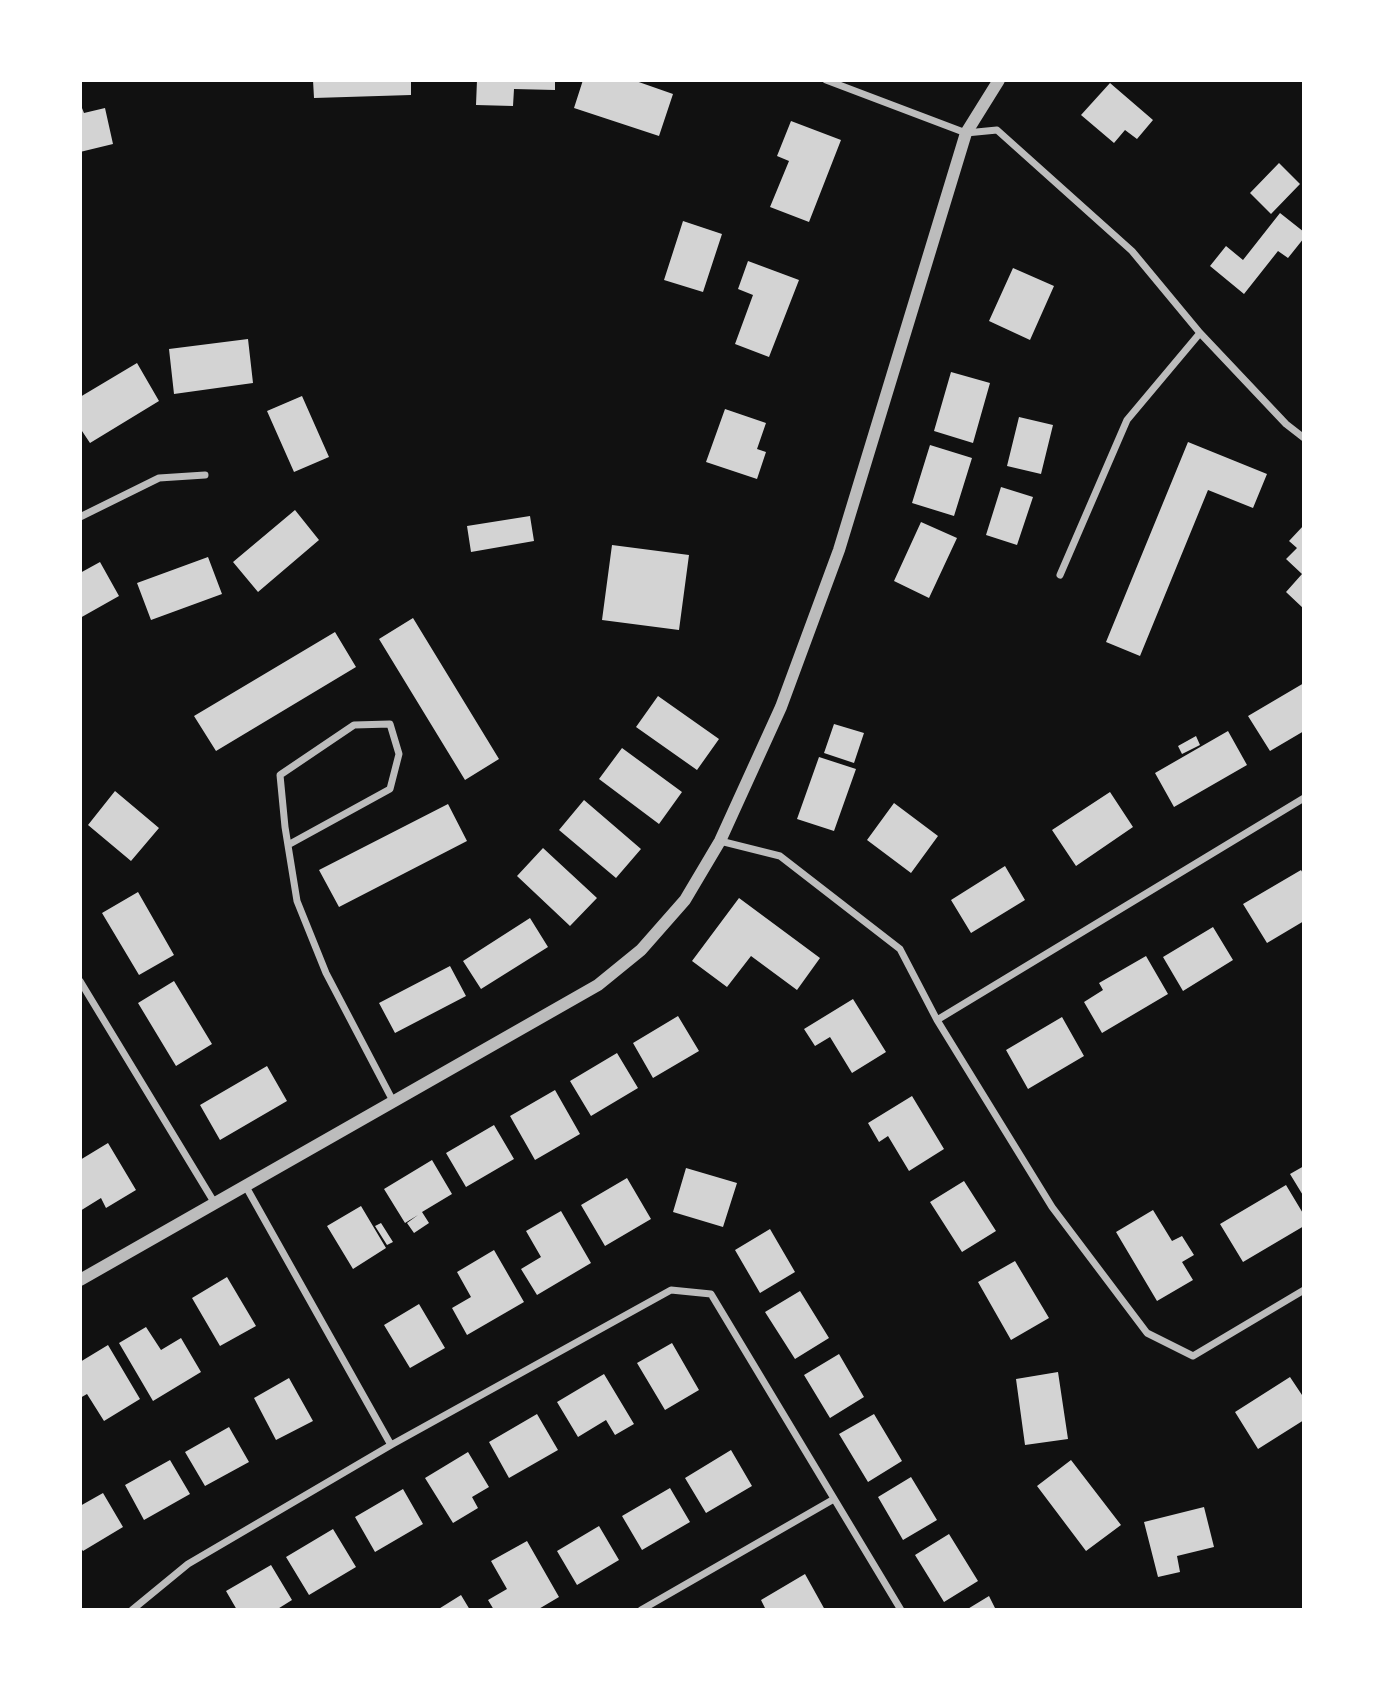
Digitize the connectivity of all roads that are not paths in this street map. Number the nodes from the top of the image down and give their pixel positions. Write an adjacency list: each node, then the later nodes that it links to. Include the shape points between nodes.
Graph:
1 (826, 80): 3 (street)
2 (999, 80): 3 (street)
3 (966, 133): 4 (street, via 997,130 1132,251); 10 (street, via 839,550 781,707)
4 (1200, 333): 5 (street); 8 (street, via 1127,420)
5 (1304, 438)
6 (205, 475): 7 (street, via 159,478)
7 (80, 517)
8 (1060, 575)
9 (1304, 797): 13 (street)
10 (720, 841): 13 (street, via 780,856 900,949); 14 (street, via 685,900 641,950 598,985)
11 (288, 845): 11 (street, via 390,789 399,754 390,724 354,725 281,775); 14 (street, via 297,901 326,973)
12 (80, 981): 16 (street)
13 (937, 1020): 18 (street, via 1052,1207 1147,1333 1193,1356)
14 (393, 1101): 15 (street)
15 (245, 1185): 16 (street); 19 (street)
16 (214, 1202): 17 (street)
17 (80, 1280)
18 (1304, 1290)
19 (391, 1445): 20 (street, via 671,1290 711,1294); 21 (street, via 188,1564)
20 (834, 1499): 22 (street); 23 (street)
21 (132, 1609)
22 (641, 1609)
23 (901, 1609)

